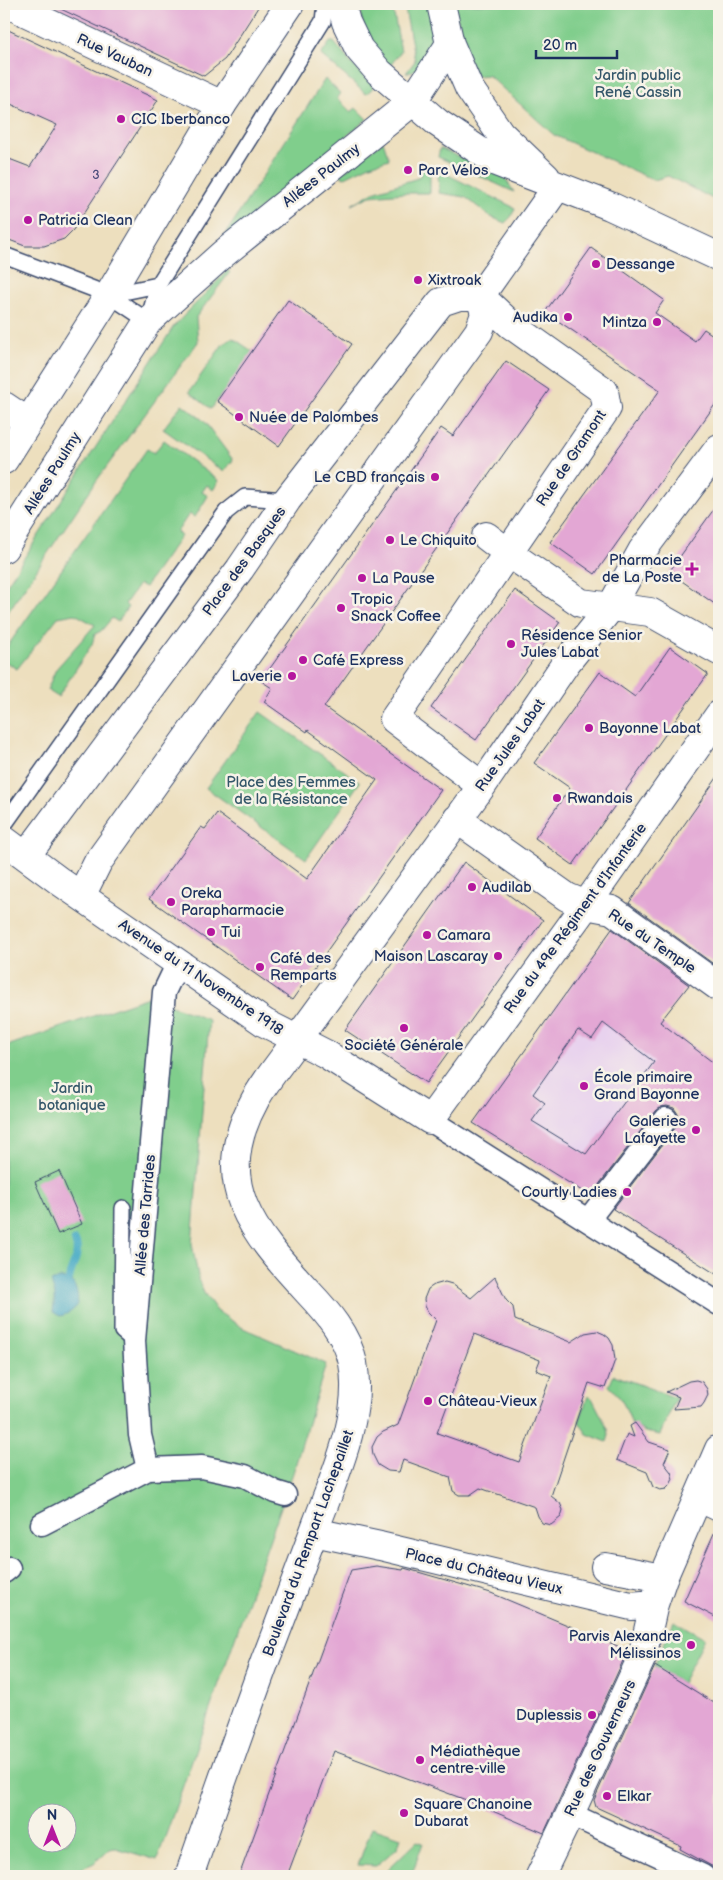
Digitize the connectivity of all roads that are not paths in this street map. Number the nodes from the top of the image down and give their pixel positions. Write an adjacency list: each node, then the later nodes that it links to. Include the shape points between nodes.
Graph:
1 (8, 4): 8 (street, Rue Vauban)
2 (290, 4): 8 (street)
3 (326, 4): 12 (lane, Allées Paulmy, via 323,21)
4 (341, 4): 7 (street, via 359,49)
5 (442, 4): 6 (street)
6 (450, 44): 7 (street, Allées Paulmy); 9 (street, via 470,88 500,133)
7 (412, 102): 9 (street, via 496,162); 15 (street, Allées Paulmy, via 223,254)
8 (222, 104): 13 (street)
9 (557, 186): 11 (street, via 610,206); 14 (street)
10 (4, 255): 13 (lane)
11 (719, 257)
12 (158, 285): 13 (lane); 15 (lane, Allées Paulmy)
13 (108, 295): 15 (lane); 17 (street)
14 (480, 296): 20 (street, Place des Basques, via 459,296 441,302); 21 (street, Rue de Gramont, via 510,324 604,391 607,408); 31 (street, via 485,314 479,331 98,862)
15 (148, 321): 22 (street, Allées Paulmy)
16 (4, 406): 17 (street)
17 (28, 422): 19 (street)
18 (719, 448): 23 (street, Rue Jules Labat, via 642,551)
19 (4, 460)
20 (287, 500): 28 (lane, via 245,497 226,512); 30 (street, Place des Basques, via 240,569)
21 (496, 544): 23 (street, via 581,603); 26 (street, Rue de Gramont, via 394,719)
22 (4, 548)
23 (611, 606): 24 (street, via 650,612); 26 (street, Rue Jules Labat, via 566,662)
24 (719, 651)
25 (719, 715): 32 (street, Rue du 49e Régiment d'Infanterie)
26 (482, 786): 27 (street, Rue Jules Labat)
27 (457, 819): 32 (street, Rue du Temple, via 567,897); 35 (street, Rue Jules Labat)
28 (4, 825)
29 (4, 840): 30 (street, Avenue du 11 Novembre 1918)
30 (26, 856): 31 (street, Avenue du 11 Novembre 1918)
31 (82, 896): 33 (street, Avenue du 11 Novembre 1918)
32 (586, 905): 34 (street, Rue du Temple, via 612,910); 37 (street, Rue du 49e Régiment d'Infanterie)
33 (178, 963): 35 (street, Avenue du 11 Novembre 1918, via 265,1023); 41 (street, Allée des Tarrides, via 164,992)
34 (719, 987)
35 (296, 1040): 37 (street, Avenue du 11 Novembre 1918, via 326,1054); 47 (street, Boulevard du Rempart Lachepaillet, via 255,1100 237,1147 236,1170 242,1205 250,1222 277,1258 327,1312 353,1363 354,1407 350,1425)
36 (666, 1119): 39 (street)
37 (430, 1120): 39 (street)
38 (123, 1208): 41 (lane, via 122,1331)
39 (588, 1220): 40 (street)
40 (719, 1304)
41 (134, 1341): 43 (street, Allée des Tarrides, via 140,1435)
42 (719, 1449): 45 (street, Rue des Gouverneurs)
43 (148, 1469): 44 (street, via 202,1467 245,1476); 46 (street)
44 (285, 1495)
45 (709, 1502): 49 (street, Rue des Gouverneurs)
46 (42, 1524)
47 (314, 1532): 50 (street, Place du Château Vieux, via 631,1606); 52 (street, Boulevard du Rempart Lachepaillet, via 234,1744)
48 (605, 1567): 49 (street)
49 (663, 1578): 50 (street, Rue des Gouverneurs)
50 (654, 1604): 51 (street, Rue des Gouverneurs, via 642,1657)
51 (570, 1814): 53 (street, Rue des Gouverneurs); 54 (street)
52 (189, 1876)
53 (540, 1876)
54 (703, 1876)

